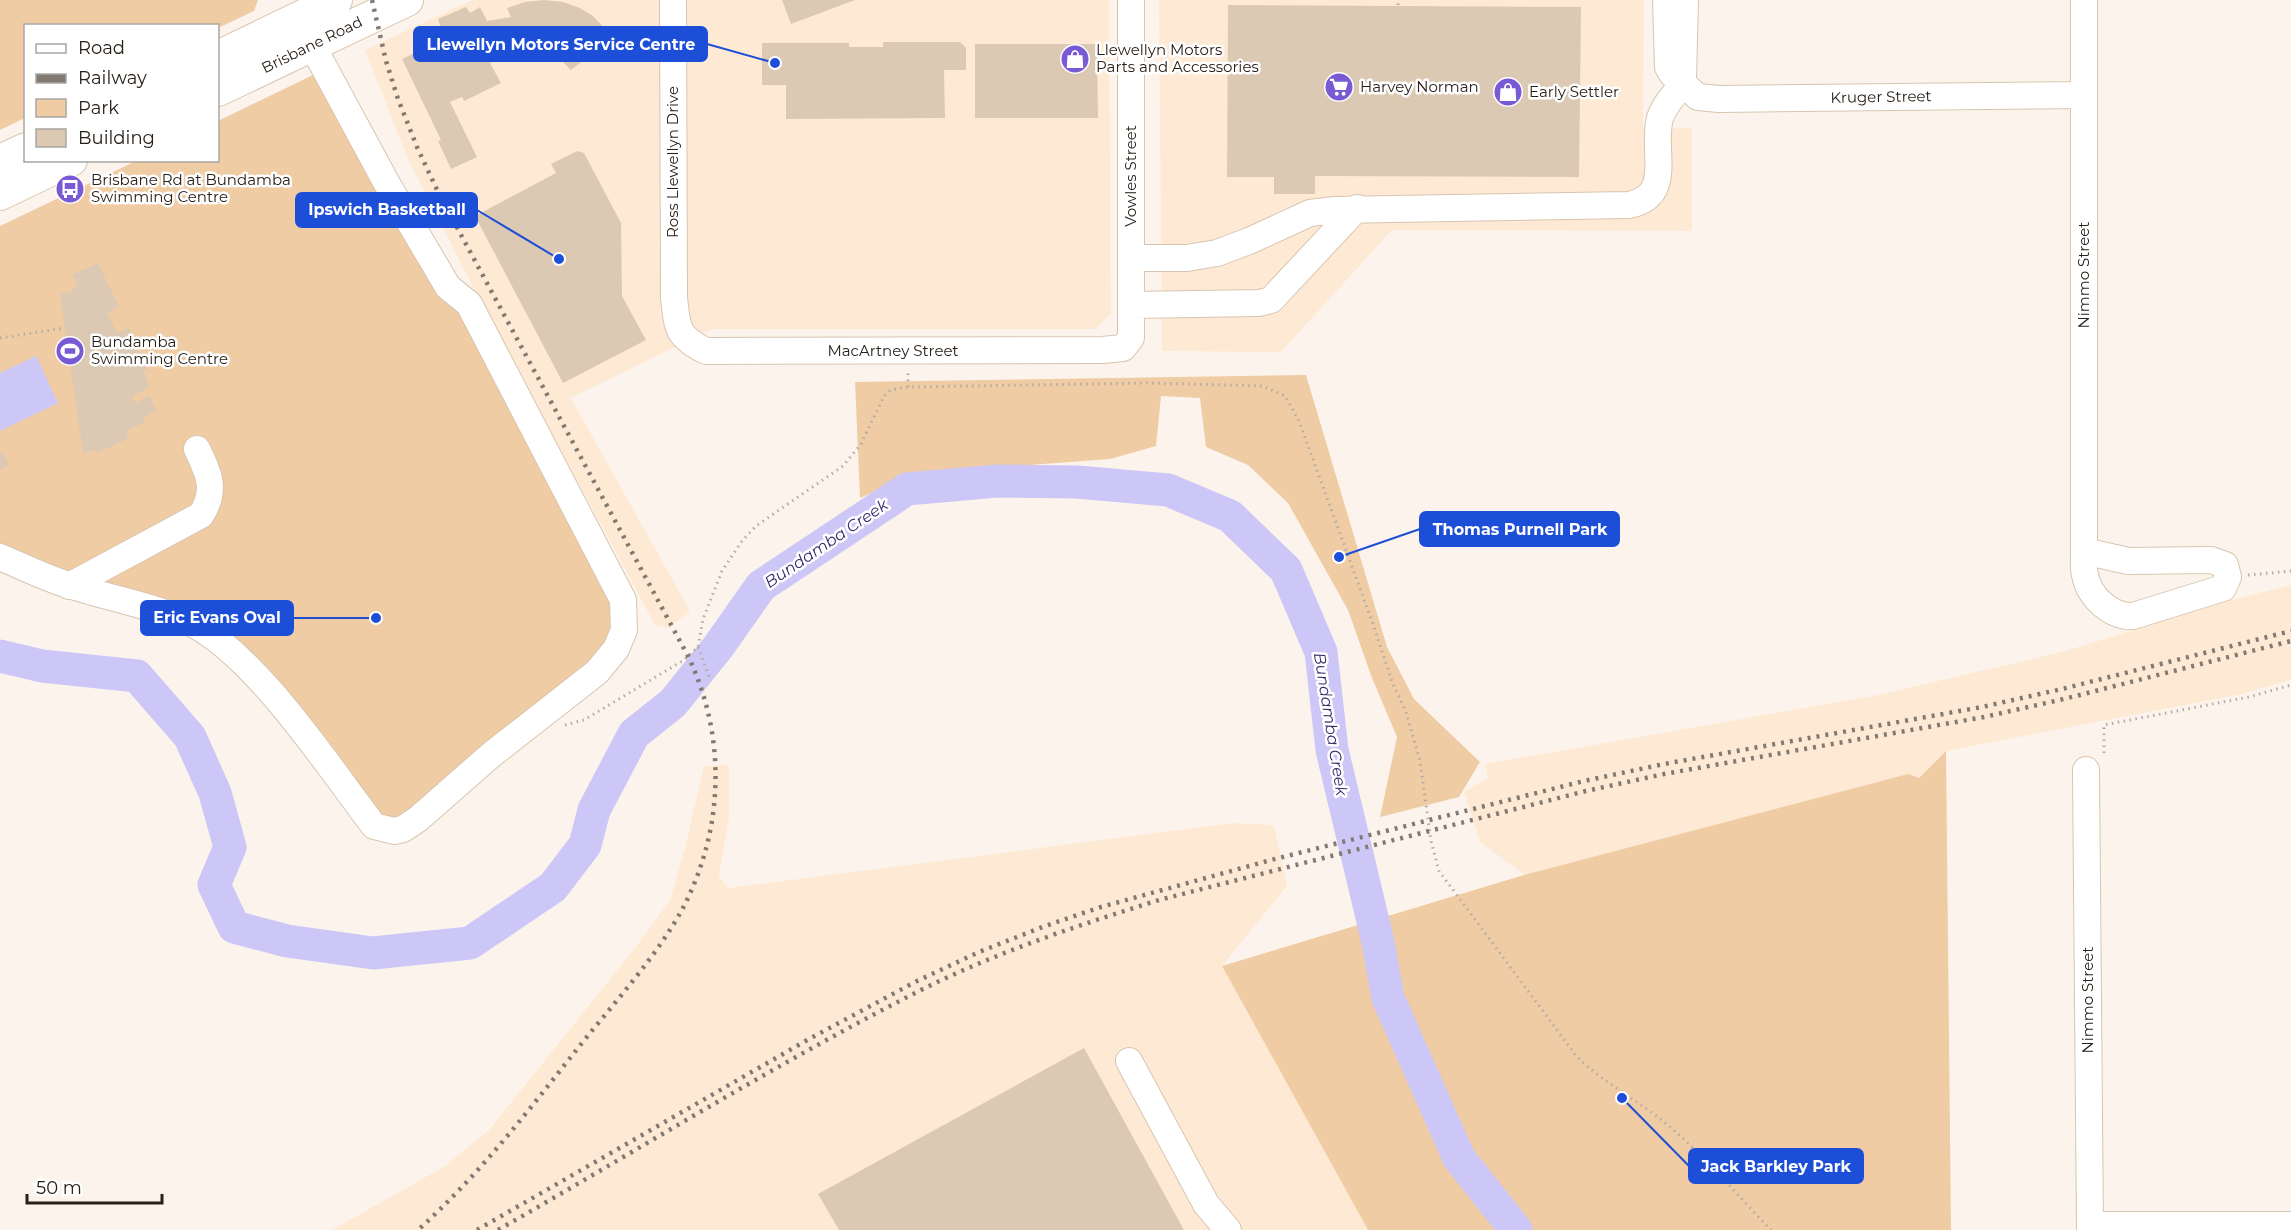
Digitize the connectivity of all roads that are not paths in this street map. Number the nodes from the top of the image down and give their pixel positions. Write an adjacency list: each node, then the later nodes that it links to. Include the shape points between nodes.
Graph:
1 (336, 0): 8 (main road, Brisbane Road)
2 (407, 0): 8 (main road, Brisbane Road)
3 (673, 0): 20 (street, Ross Llewellyn Drive)
4 (1131, 0): 18 (street, Vowles Street)
5 (1666, 0): 10 (street, Kruger Street, via 1668,67)
6 (1685, 0): 10 (street)
7 (2084, 0): 12 (street, Nimmo Street)
8 (304, 21): 9 (main road, Brisbane Road); 11 (main road, Brisbane Road); 25 (street, via 386,182 448,287 469,304 623,600 624,630 616,649 597,672 490,755 418,819 403,829 383,830 374,826 282,706 214,638 177,618)
9 (219, 57)
10 (1683, 84): 12 (street, Kruger Street, via 1698,97 1719,99); 17 (street, via 1659,120 1657,185 1651,196 1640,203)
11 (219, 89)
12 (2084, 95): 23 (street, Nimmo Street)
13 (24, 149): 14 (main road)
14 (0, 161)
15 (67, 162): 16 (main road)
16 (0, 194)
17 (1358, 208): 18 (street, via 1310,213 1217,253 1187,258); 19 (street, via 1271,300 1244,304)
18 (1131, 258): 19 (street, Vowles Street)
19 (1131, 305): 21 (street, Vowles Street, via 1131,338)
20 (676, 323): 21 (street, MacArtney Street, via 687,342 706,351)
21 (1123, 348)
22 (197, 449): 25 (street, via 210,486 208,504 201,515)
23 (2084, 551): 23 (street, Nimmo Street, via 2128,561 2211,560 2225,565 2228,577 2223,588 2125,616 2111,611 2093,593 2085,574)
24 (0, 557): 25 (street)
25 (69, 586)
26 (2095, 761): 29 (street, Nimmo Street)
27 (1129, 1061): 30 (street, via 1206,1204)
28 (2291, 1225): 29 (street)
29 (2090, 1228)
30 (1228, 1230)

